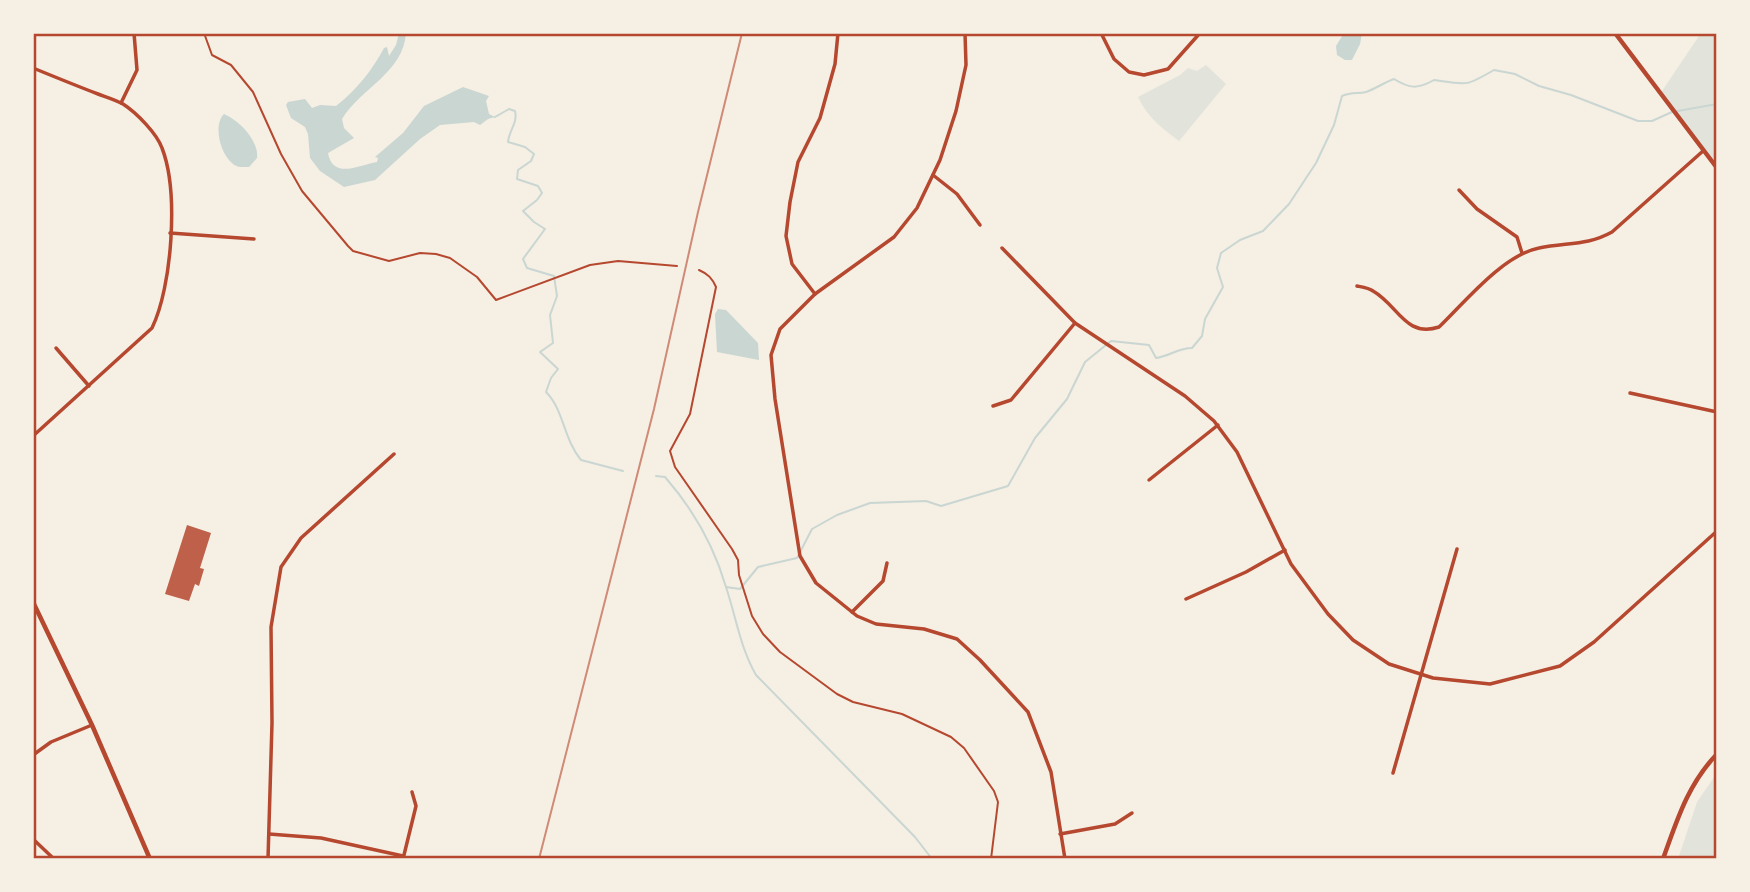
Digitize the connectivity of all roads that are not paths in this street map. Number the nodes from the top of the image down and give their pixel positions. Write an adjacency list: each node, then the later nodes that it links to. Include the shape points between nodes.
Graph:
1 (134, 33): 8 (street, via 137,70)
2 (838, 33): 19 (street, via 820,118 799,162 786,236 792,264)
3 (965, 33): 11 (street, via 966,65 956,111)
4 (1101, 33): 5 (street, via 1114,59 1129,72 1144,75 1168,69)
5 (1200, 33)
6 (1615, 33): 9 (street)
7 (33, 68): 8 (street)
8 (121, 103): 14 (street, via 161,145 169,169)
9 (1703, 151): 10 (street); 17 (street, via 1596,242)
10 (1717, 168)
11 (933, 176): 13 (street, via 957,194); 19 (street, via 918,208 894,237)
12 (1459, 190): 17 (street, via 1517,237)
13 (980, 225)
14 (170, 233): 15 (street); 22 (street, via 166,281 152,328)
15 (254, 239)
16 (1002, 248): 20 (street)
17 (1522, 253): 18 (street, via 1439,327 1426,331 1413,327 1373,290)
18 (1357, 286)
19 (815, 294): 36 (street, via 780,329 771,355 775,399 800,556 816,583)
20 (1075, 323): 24 (street, via 1011,400); 26 (street, via 1185,396)
21 (56, 348): 22 (street)
22 (89, 386): 27 (street)
23 (1630, 393): 25 (street)
24 (993, 406)
25 (1717, 412)
26 (1217, 425): 29 (street); 32 (street, via 1237,452)
27 (33, 436)
28 (394, 454): 44 (street, via 301,538 281,567 271,627)
29 (1149, 480)
30 (1717, 531): 37 (street, via 1594,642 1560,666 1490,684)
31 (1457, 549): 37 (street)
32 (1284, 551): 34 (street); 37 (street, via 1328,614 1353,640 1389,664)
33 (887, 563): 36 (street, via 883,581)
34 (1186, 599)
35 (33, 602): 38 (street)
36 (852, 612): 45 (street, via 876,624 924,629 957,639 980,660 1028,712 1051,772)
37 (1423, 675): 41 (street)
38 (92, 725): 40 (street); 49 (street)
39 (1717, 754): 52 (street, via 1686,795)
40 (33, 755)
41 (1393, 774)
42 (412, 792): 47 (street, via 416,806)
43 (1132, 813): 45 (street, via 1115,824)
44 (269, 834): 47 (street, via 321,838); 50 (street)
45 (1060, 834): 51 (street)
46 (33, 839): 48 (street)
47 (403, 857)
48 (54, 859)
49 (150, 859)
50 (268, 859)
51 (1065, 859)
52 (1663, 859)

